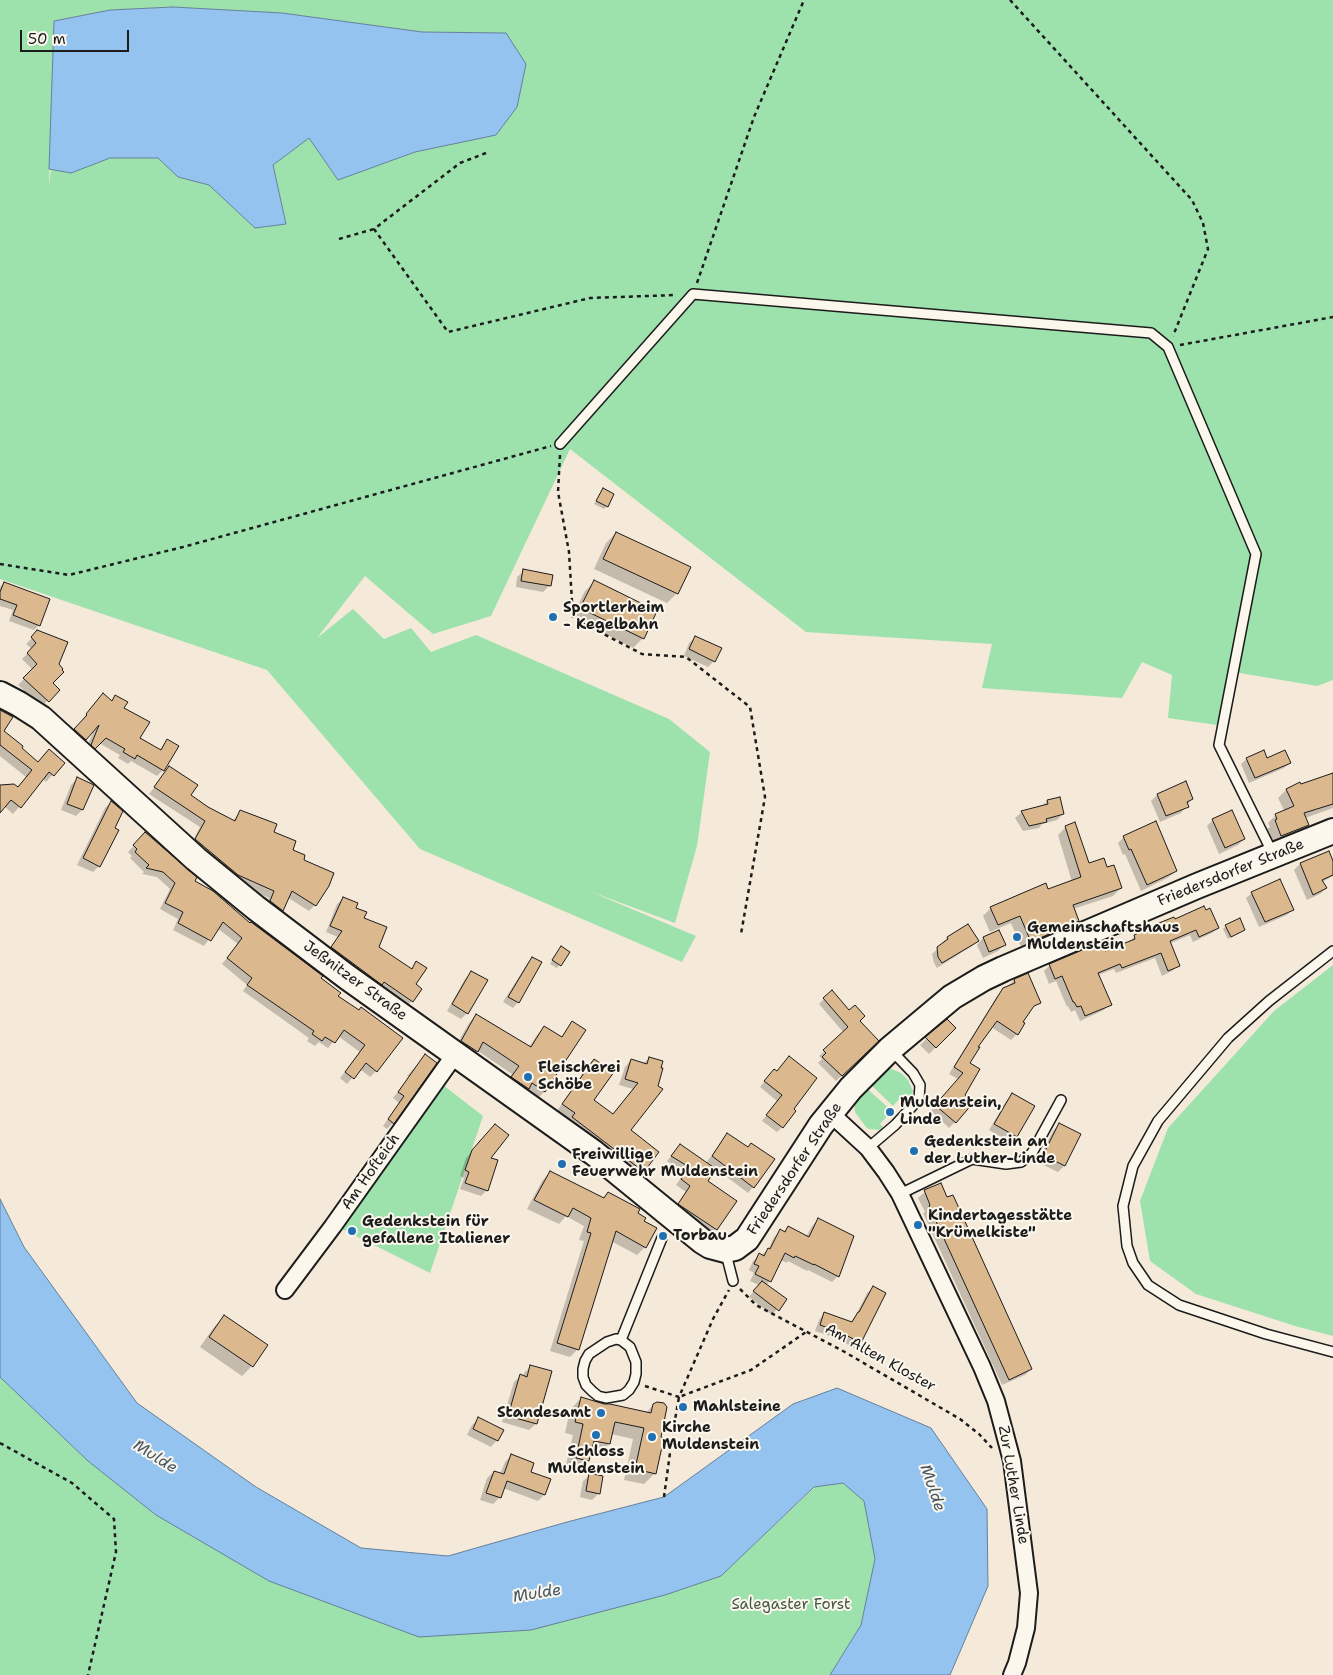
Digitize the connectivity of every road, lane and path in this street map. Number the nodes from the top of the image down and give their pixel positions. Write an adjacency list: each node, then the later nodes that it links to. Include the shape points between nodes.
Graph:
1 (804, 0): 6 (path, via 754,116)
2 (1010, 0): 8 (path, via 1192,200 1203,223 1208,249)
3 (486, 154): 4 (path, via 460,163)
4 (374, 229): 5 (path); 6 (path, via 448,332 590,298)
5 (339, 239)
6 (693, 294): 8 (lane, via 1151,333); 9 (lane)
7 (1333, 317): 8 (path)
8 (1168, 347): 13 (lane, via 1256,554 1219,744)
9 (560, 444): 10 (path, via 69,575); 14 (path, via 558,492 569,552 573,618 642,654 686,657 750,707 765,797)
10 (0, 564)
11 (0, 694): 17 (main road, Jeßnitzer Straße, via 41,718 241,896 347,977)
12 (1333, 831): 13 (main road, Friedersdorfer Straße)
13 (1273, 855): 16 (main road, Friedersdorfer Straße, via 984,978 952,998)
14 (741, 934)
15 (1333, 951): 28 (lane, via 1228,1038 1158,1121 1133,1166 1123,1206 1127,1246 1133,1263 1148,1285 1179,1305)
16 (890, 1049): 19 (main road, Friedersdorfer Straße); 20 (lane, via 920,1085 919,1099)
17 (456, 1053): 22 (main road, Jeßnitzer Straße, via 594,1153); 25 (street, Am Hofteich)
18 (1061, 1100): 21 (lane, via 1032,1153 1021,1162 1006,1164 972,1159)
19 (830, 1114): 20 (street, Zur Luther Linde); 23 (main road, Friedersdorfer Straße, via 747,1239 735,1248)
20 (868, 1148): 21 (street, Zur Luther Linde)
21 (900, 1194): 32 (street, Zur Luther Linde, via 982,1367 996,1401)
22 (666, 1230): 23 (main road, Jeßnitzer Straße); 27 (lane)
23 (725, 1250): 24 (lane)
24 (733, 1281): 26 (path, Am Alten Kloster, via 756,1305); 30 (path)
25 (285, 1290)
26 (806, 1332): 30 (path, via 751,1370); 32 (path, Am Alten Kloster, via 960,1419 979,1434 999,1457)
27 (621, 1340): 29 (lane, via 630,1347 636,1362); 29 (lane, via 607,1342 589,1354 583,1377 592,1392 606,1398 623,1395)
28 (1333, 1352)
29 (634, 1382): 30 (path)
30 (679, 1397): 33 (path)
31 (0, 1443): 34 (path, via 72,1483 114,1519 116,1552)
32 (1012, 1461): 35 (street, Zur Luther Linde, via 1029,1593 1026,1628)
33 (664, 1496)
34 (88, 1675)
35 (1012, 1675)

